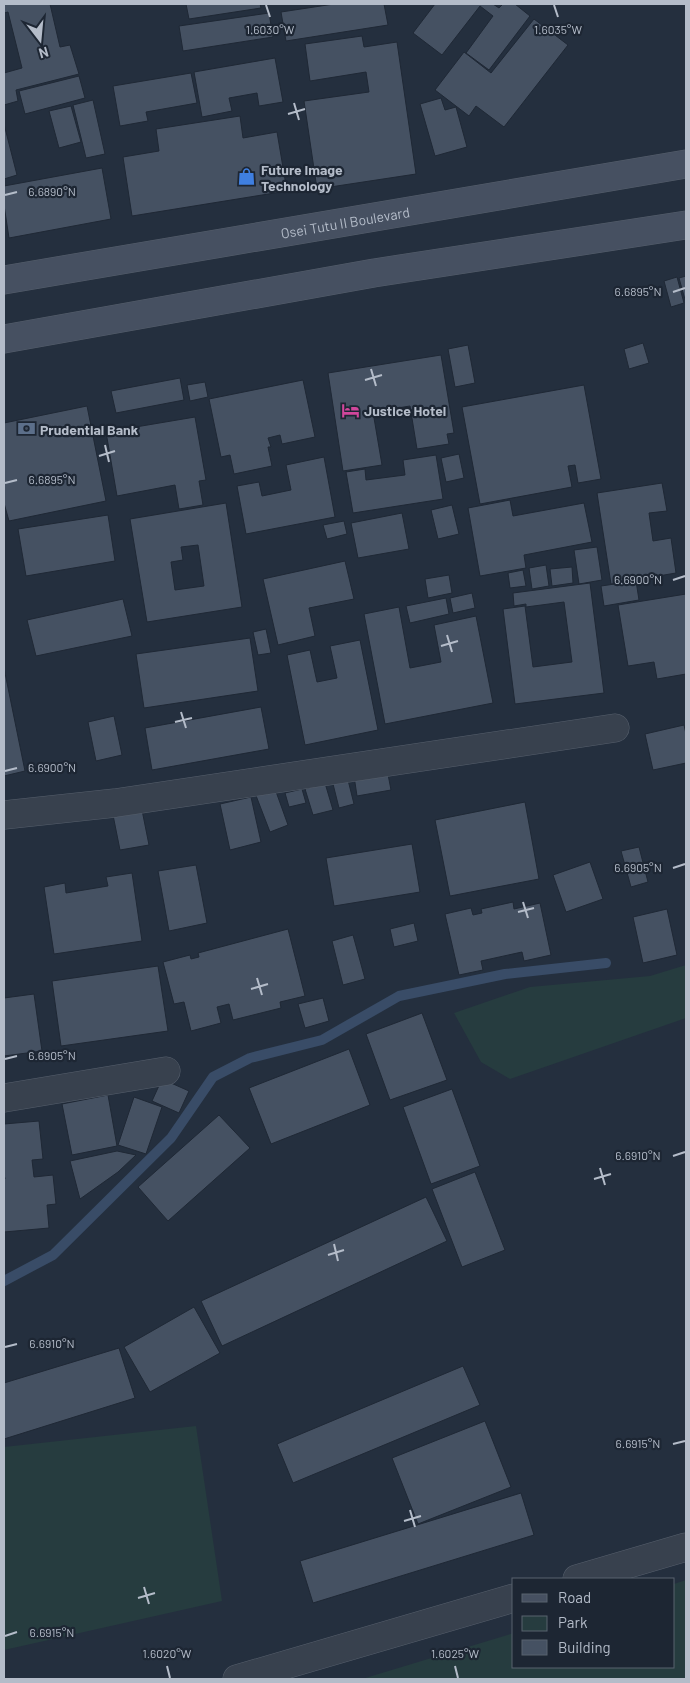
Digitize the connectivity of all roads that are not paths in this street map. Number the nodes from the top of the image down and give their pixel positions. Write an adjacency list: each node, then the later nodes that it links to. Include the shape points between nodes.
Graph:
1 (686, 164): 3 (main road, Osei Tutu II Boulevard)
2 (686, 225): 4 (main road, via 374,273)
3 (4, 280)
4 (4, 339)
5 (615, 728): 6 (street, via 115,803)
6 (4, 815)
7 (166, 1071): 8 (street)
8 (4, 1098)
9 (686, 1547): 10 (street)
10 (580, 1578)
11 (512, 1599): 12 (street)
12 (237, 1679)

